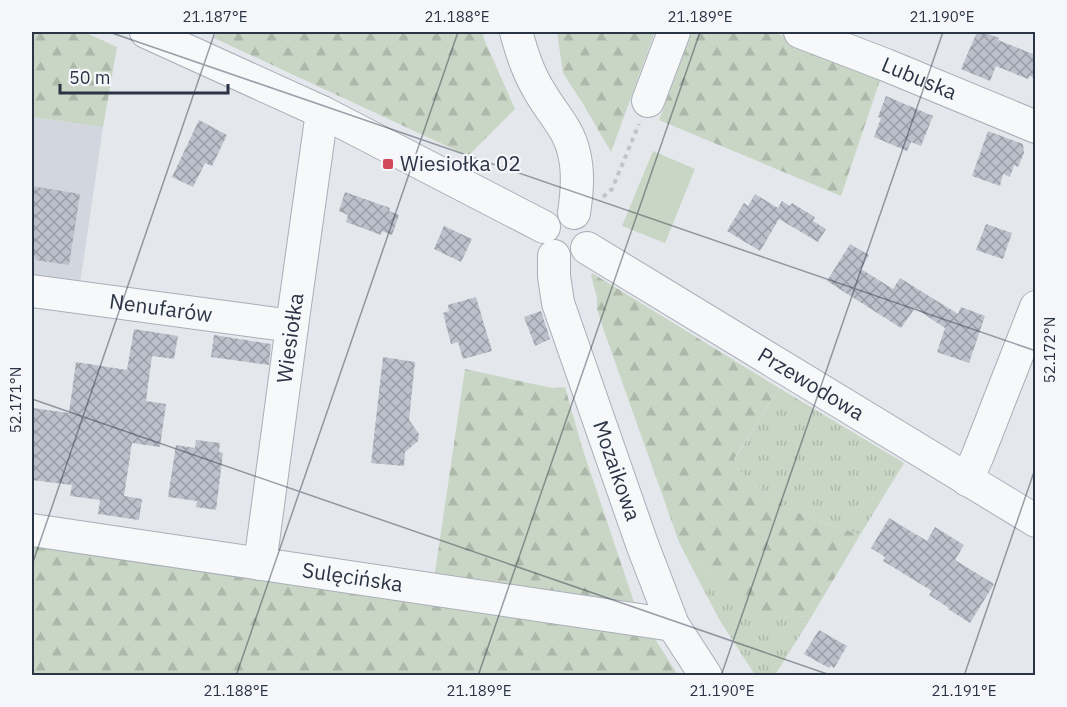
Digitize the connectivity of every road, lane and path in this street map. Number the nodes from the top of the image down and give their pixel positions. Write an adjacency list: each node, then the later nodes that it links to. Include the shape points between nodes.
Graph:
1 (146, 32): 6 (street)
2 (516, 32): 8 (street, via 523,59 574,151)
3 (674, 32): 5 (street)
4 (800, 32): 7 (street, Lubuska)
5 (648, 101): 8 (path, via 612,189)
6 (322, 112): 9 (street); 14 (street, Wiesiołka)
7 (1035, 127)
8 (585, 208): 9 (street, via 557,214); 10 (street, via 583,218 590,237)
9 (544, 226): 11 (street, via 544,243)
10 (586, 248): 11 (street, via 572,259); 15 (street, Przewodowa)
11 (554, 256): 19 (street, Mozaikowa, via 558,303)
12 (32, 291): 14 (street, Nenufarów)
13 (1035, 307): 15 (street)
14 (292, 326): 18 (street, Wiesiołka)
15 (967, 480): 16 (street, Przewodowa)
16 (1035, 521)
17 (32, 530): 18 (street, Sulęcińska)
18 (260, 564): 19 (street, Sulęcińska)
19 (673, 625): 20 (street, Mozaikowa)
20 (706, 675)

